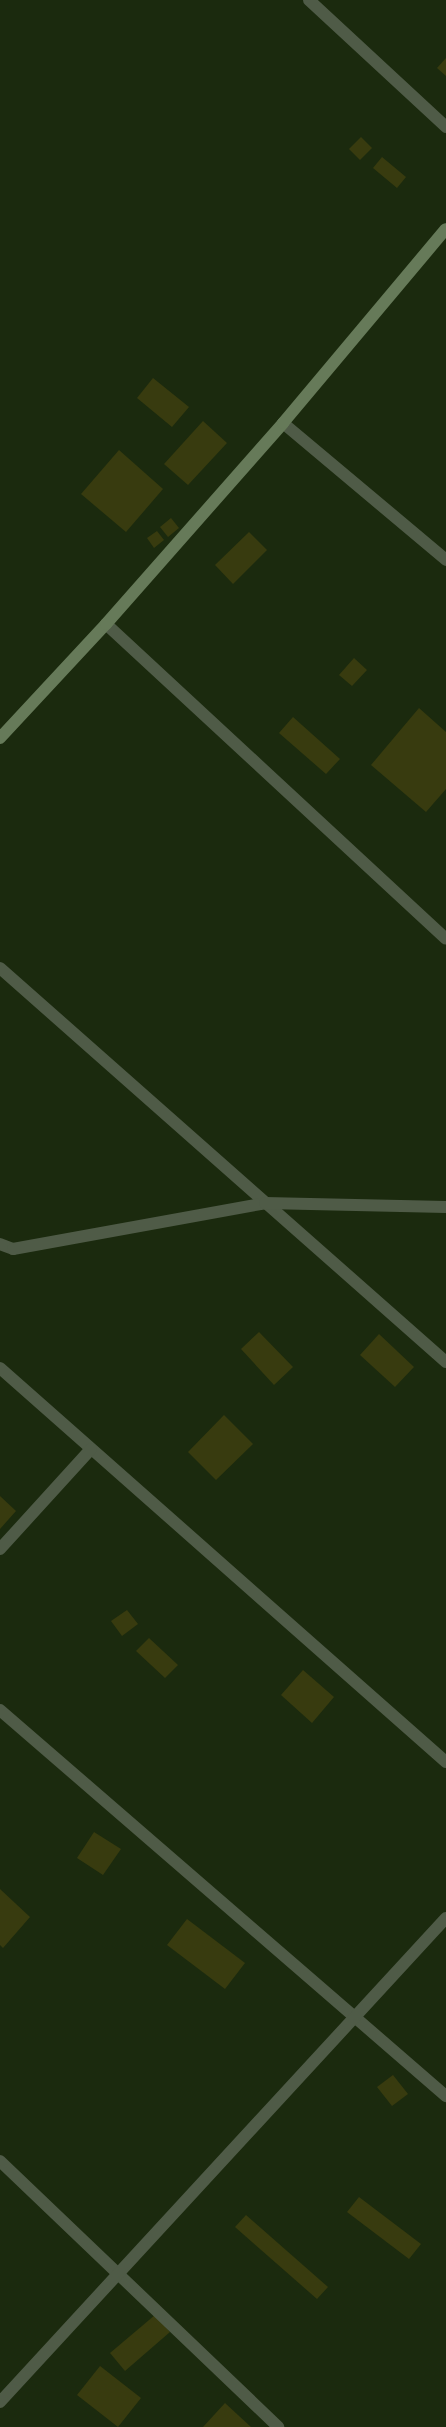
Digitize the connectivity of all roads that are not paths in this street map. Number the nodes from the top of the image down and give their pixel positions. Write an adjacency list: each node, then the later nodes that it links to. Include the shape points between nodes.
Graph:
1 (309, 0): 2 (street)
2 (446, 126)
3 (446, 228): 4 (street)
4 (283, 423): 5 (street); 6 (street)
5 (446, 560)
6 (106, 624): 7 (street); 8 (street)
7 (0, 738)
8 (446, 939)
9 (0, 968): 10 (street)
10 (266, 1203): 11 (street); 12 (street, via 13,1248); 13 (street)
11 (446, 1207)
12 (0, 1244)
13 (446, 1362)
14 (0, 1368): 15 (street)
15 (91, 1449): 16 (street); 18 (street)
16 (0, 1550)
17 (0, 1710): 20 (street)
18 (446, 1762)
19 (446, 1918): 20 (street)
20 (355, 2016): 21 (street); 23 (street)
21 (446, 2096)
22 (0, 2161): 23 (street)
23 (118, 2274): 24 (street); 25 (street)
24 (0, 2402)
25 (278, 2427)

